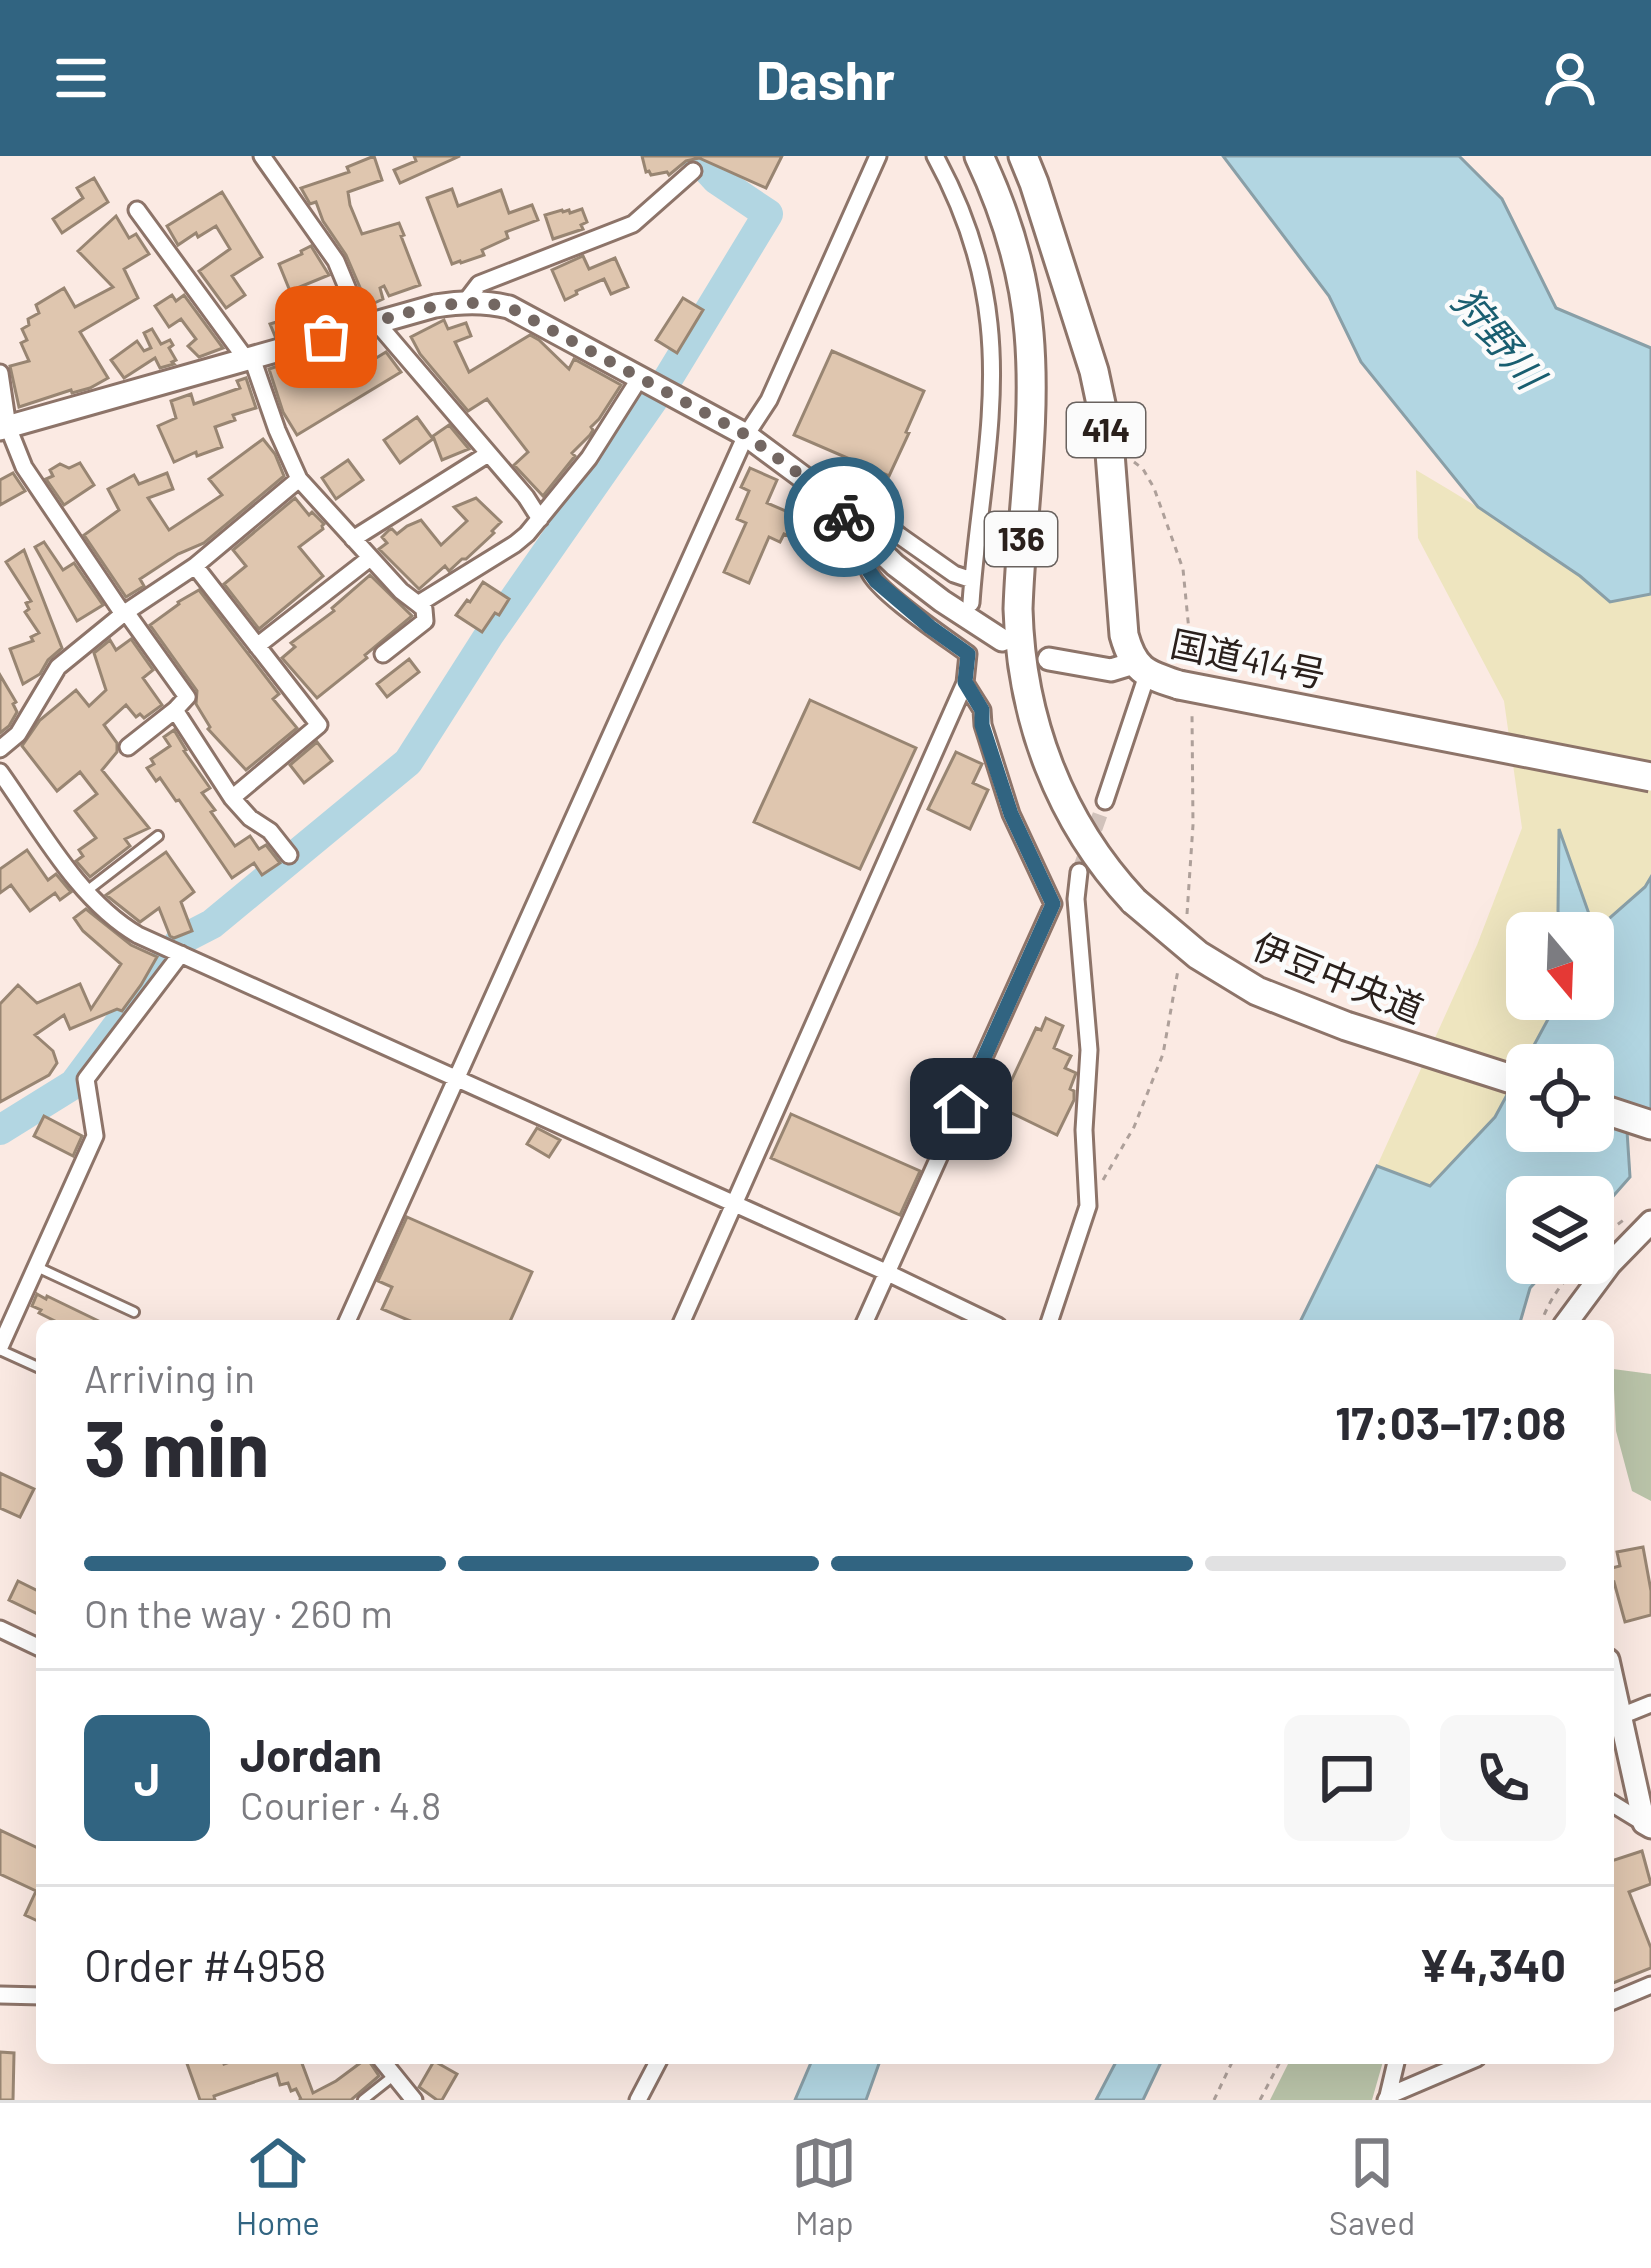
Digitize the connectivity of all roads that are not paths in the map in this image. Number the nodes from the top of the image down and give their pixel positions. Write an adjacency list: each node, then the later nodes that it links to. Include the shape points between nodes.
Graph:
1 (262, 156): 10 (street)
2 (878, 156): 15 (street)
3 (935, 156): 24 (street, via 971,239 989,323 990,401)
4 (979, 156): 45 (highway, 伊豆中央道 / 136, via 1014,250 1029,328 1018,609 1028,703 1068,809)
5 (990, 156): 45 (highway, 伊豆中央道 / 136, via 1024,248 1039,329 1028,609 1038,701 1075,802)
6 (1023, 156): 32 (highway, 国道414号 / 414, via 1094,370 1110,453 1124,635)
7 (693, 171): 9 (street, via 633,224 479,284)
8 (137, 210): 11 (street)
9 (466, 301): 10 (street); 13 (street, via 509,307)
10 (370, 324): 11 (street); 16 (street)
11 (249, 359): 14 (street); 18 (street)
12 (0, 373): 14 (street)
13 (641, 376): 15 (street); 19 (street)
14 (4, 428): 27 (street)
15 (746, 435): 17 (street); 48 (street)
16 (488, 454): 19 (street); 20 (street)
17 (805, 478): 21 (street); 24 (street, via 832,482)
18 (299, 479): 20 (street); 23 (street)
19 (541, 518): 25 (street, via 515,544)
20 (353, 539): 22 (street)
21 (868, 541): 28 (street); 33 (street, via 876,581 968,654)
22 (370, 559): 25 (street); 29 (street)
23 (195, 566): 27 (street); 29 (street)
24 (972, 580): 26 (street)
25 (418, 604): 30 (street, via 425,621)
26 (970, 604)
27 (124, 613): 34 (street, via 187,697); 36 (street, via 58,667 18,734)
28 (1002, 640)
29 (257, 646): 39 (street, via 319,725)
30 (383, 654)
31 (1049, 659): 32 (street)
32 (1141, 669): 38 (highway, 国道414号, bridge, via 1188,686); 40 (street)
33 (965, 682): 53 (street); 56 (street, via 1053,904)
34 (175, 710): 35 (street); 39 (street)
35 (128, 747)
36 (0, 749)
37 (0, 772): 44 (street)
38 (1651, 777)
39 (232, 798): 42 (street)
40 (1105, 801)
41 (158, 836): 44 (lane)
42 (290, 855)
43 (1079, 872): 62 (street, via 1088,1205)
44 (87, 891): 46 (street, via 127,928)
45 (1136, 896): 47 (highway, 伊豆中央道 / 136, bridge, via 1198,955 1257,991)
46 (181, 954): 48 (street); 55 (street, via 86,1079 95,1136)
47 (1506, 1074)
48 (457, 1080): 53 (street); 58 (street)
49 (1614, 1103): 51 (highway)
50 (1614, 1113): 52 (highway)
51 (1651, 1115)
52 (1651, 1125)
53 (735, 1206): 56 (street); 59 (street)
54 (1651, 1222): 63 (street)
55 (37, 1267): 57 (lane); 64 (street)
56 (888, 1273): 60 (street); 61 (street)
57 (134, 1312)
58 (348, 1320)
59 (683, 1320)
60 (866, 1320)
61 (986, 1320)
62 (1050, 1320)
63 (1568, 1320)
64 (0, 1348): 65 (lane)
65 (36, 1367)
66 (0, 1629): 67 (street)
67 (36, 1645)
68 (1614, 1686): 70 (street)
69 (1651, 1704): 70 (street)
70 (1621, 1716): 72 (street)
71 (1614, 1806): 72 (street)
72 (1647, 1825)
73 (1651, 1985): 76 (street)
74 (0, 1995): 75 (street)
75 (36, 1996)
76 (1614, 2000)
77 (385, 2064): 81 (street)
78 (657, 2064): 85 (street)
79 (1395, 2064): 82 (street)
80 (1464, 2064): 82 (street)
81 (394, 2076): 83 (lane); 84 (street)
82 (1387, 2098)
83 (363, 2100)
84 (413, 2100)
85 (638, 2100)

